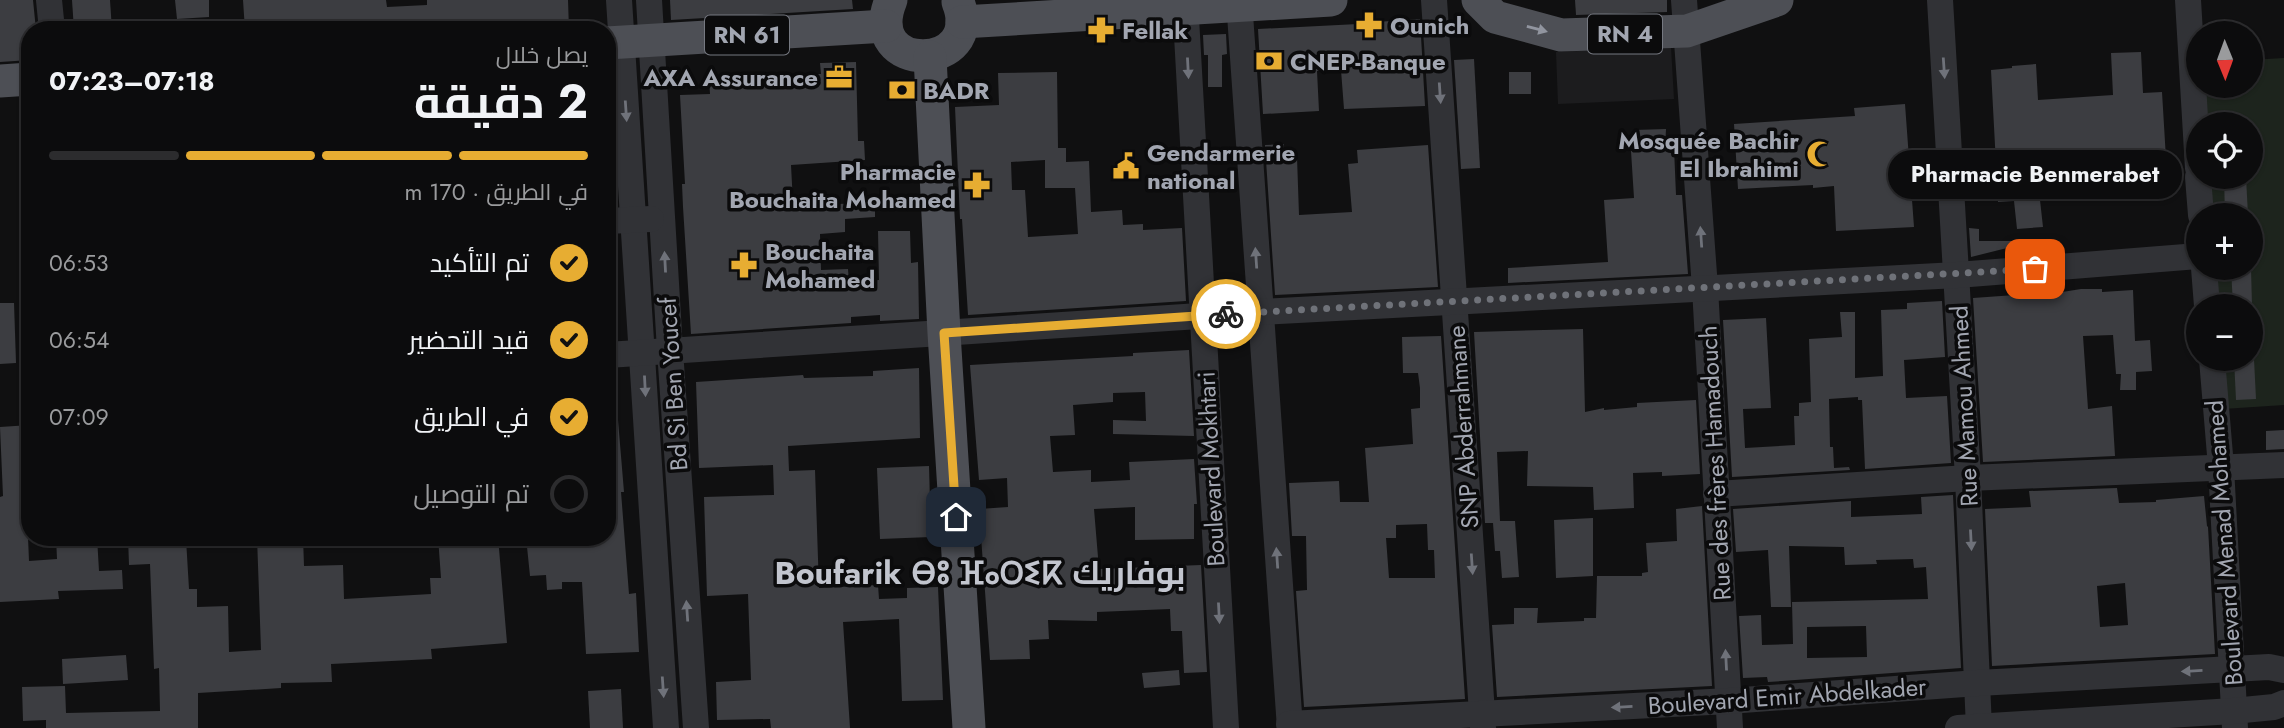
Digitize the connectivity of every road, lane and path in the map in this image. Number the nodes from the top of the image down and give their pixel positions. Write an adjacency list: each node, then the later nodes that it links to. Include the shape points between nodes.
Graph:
1 (49, 0): 15 (street)
2 (619, 0): 16 (street)
3 (649, 0): 16 (street)
4 (1331, 0): 10 (main road)
5 (1434, 0): 26 (street, SNP Abderrahmane, one-way to 26)
6 (1478, 0): 14 (main road, RN 4, one-way to 14, via 1495,17 1561,35)
7 (1777, 0): 14 (main road, RN 4)
8 (1940, 0): 24 (street, Rue Mamou Ahmed, one-way to 24)
9 (2188, 0): 20 (street)
10 (1239, 3): 11 (main road); 27 (street, one-way to 10)
11 (1185, 4): 12 (main road); 28 (street, Boulevard Mokhtari, one-way to 28)
12 (959, 11): 17 (main road, via 959,34 942,53)
13 (888, 13): 16 (main road, RN 61); 17 (main road, via 890,37 897,47)
14 (1685, 15): 25 (street, Rue des frères Hamadouch, one-way to 14)
15 (51, 21)
16 (627, 42): 21 (street, Bd Si Ben Youcef); 22 (street, Bd Si Ben Youcef, one-way to 22)
17 (930, 57): 29 (main road)
18 (21, 79): 19 (main road)
19 (0, 80)
20 (2195, 112)
21 (663, 218): 22 (street); 30 (street, Bd Si Ben Youcef, one-way to 21)
22 (620, 220): 31 (street, Bd Si Ben Youcef)
23 (2186, 257): 24 (street)
24 (1957, 275): 25 (street); 36 (street, Rue Mamou Ahmed)
25 (1704, 288): 26 (street); 37 (street, Rue des frères Hamadouch)
26 (1454, 302): 27 (street); 46 (street, SNP Abderrahmane, one-way to 46)
27 (1260, 312): 28 (street); 47 (street, one-way to 27)
28 (1203, 316): 29 (street); 51 (street, Boulevard Mokhtari, one-way to 51)
29 (944, 333): 30 (street); 50 (main road)
30 (670, 350): 31 (street); 38 (street, Bd Si Ben Youcef, one-way to 30)
31 (643, 352): 32 (street); 39 (street, Bd Si Ben Youcef, one-way to 39)
32 (616, 354)
33 (2212, 371): 35 (street, Boulevard Menad Mohamed)
34 (2284, 465): 35 (street)
35 (2221, 467): 36 (street); 40 (street, Boulevard Menad Mohamed)
36 (1968, 478): 37 (street); 42 (street, Rue Mamou Ahmed, one-way to 42)
37 (1716, 494): 43 (street, Rue des frères Hamadouch, one-way to 37)
38 (690, 653): 39 (street); 49 (street, Bd Si Ben Youcef)
39 (661, 654): 48 (street, Bd Si Ben Youcef, one-way to 48)
40 (2232, 668): 41 (street, Boulevard Emir Abdelkader); 42 (street, Boulevard Emir Abdelkader, one-way to 42); 45 (street, Boulevard Menad Mohamed)
41 (2284, 670)
42 (1978, 683): 43 (street, Boulevard Emir Abdelkader); 53 (street, Rue Mamou Ahmed)
43 (1728, 701): 46 (street, Boulevard Emir Abdelkader, one-way to 46); 52 (street, Rue des frères Hamadouch)
44 (2284, 702): 45 (street)
45 (2234, 720): 53 (street)
46 (1482, 721): 47 (street, Boulevard Emir Abdelkader)
47 (1289, 726)
48 (666, 728)
49 (696, 728)
50 (969, 728)
51 (1226, 728)
52 (1730, 728)
53 (1972, 728)

